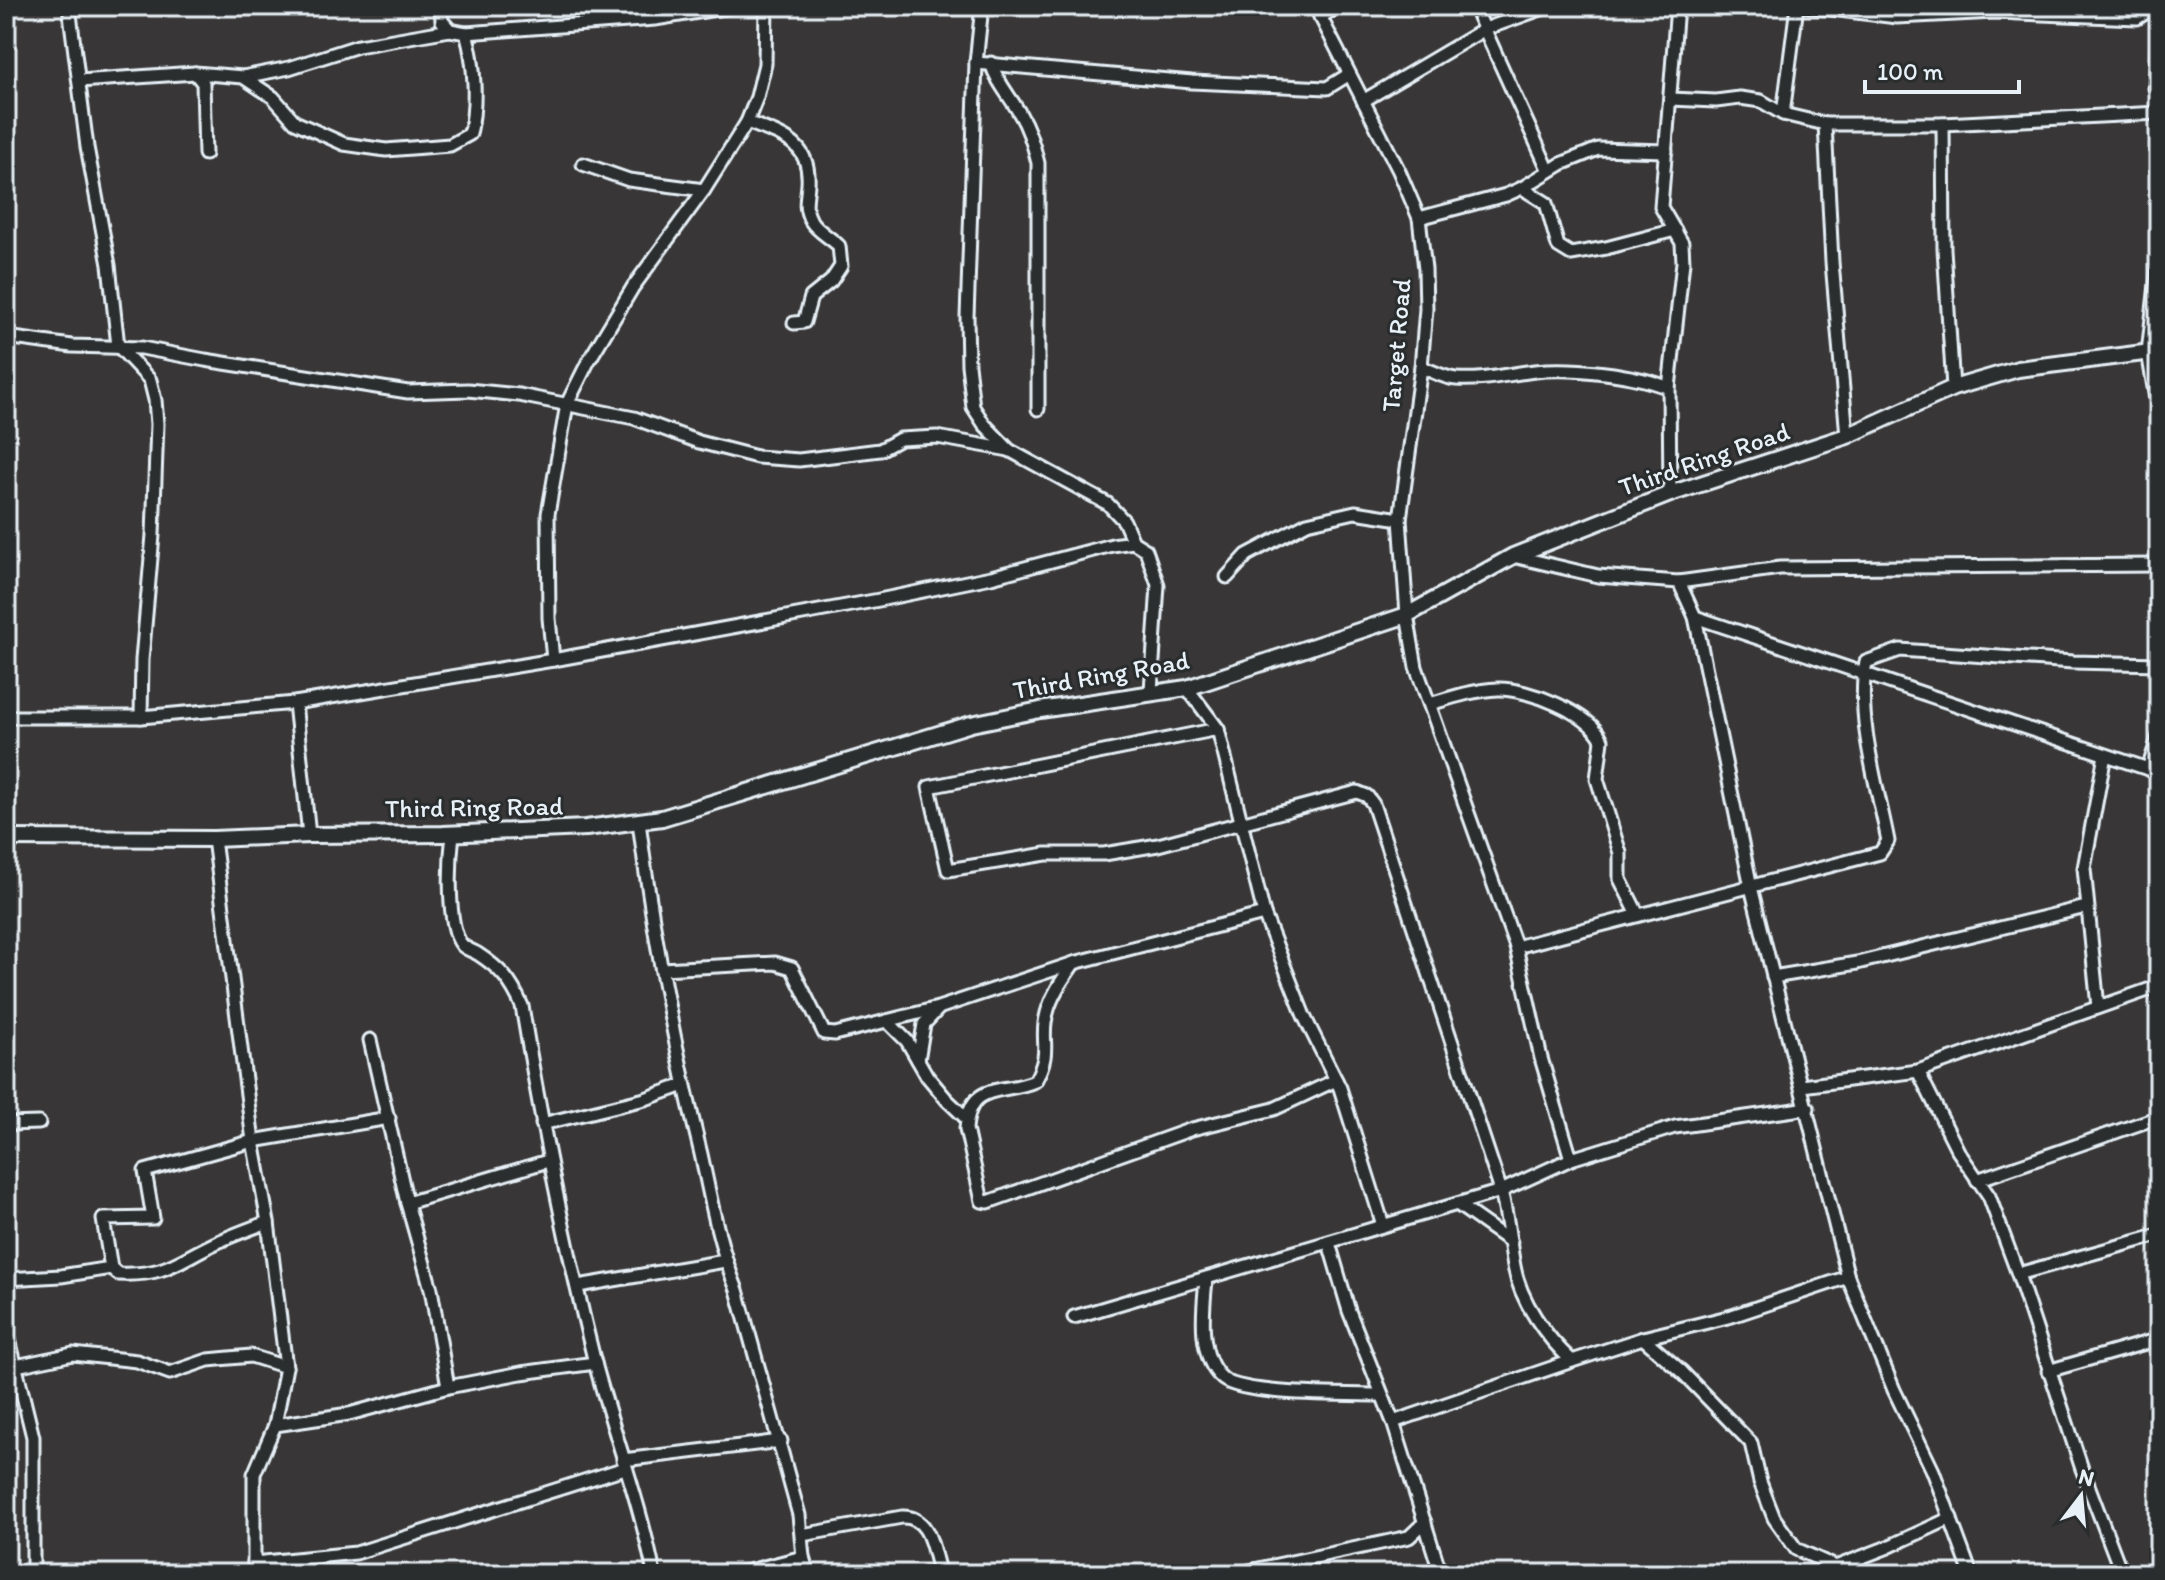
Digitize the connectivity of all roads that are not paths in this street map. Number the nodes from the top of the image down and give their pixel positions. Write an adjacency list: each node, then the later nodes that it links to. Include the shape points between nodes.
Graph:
1 (69, 6): 24 (street)
2 (441, 6): 17 (street, via 442,21)
3 (735, 6): 18 (street, via 655,19)
4 (766, 6): 31 (street, via 765,64)
5 (982, 6): 19 (street)
6 (1340, 6): 13 (street)
7 (1474, 6): 16 (street)
8 (1549, 6): 16 (street)
9 (1677, 6): 26 (street)
10 (1797, 6): 29 (street)
11 (1806, 6): 14 (street, via 1897,17 1995,12)
12 (2156, 6): 14 (street)
13 (1317, 12): 22 (street, Target Road)
14 (2137, 18): 15 (street)
15 (2158, 26): 25 (street)
16 (1485, 29): 27 (street); 37 (street)
17 (450, 30): 18 (street); 23 (street, via 358,46)
18 (466, 33): 23 (street, via 474,118 470,134 450,145 386,150 344,144 295,122 273,97)
19 (976, 63): 20 (street); 54 (street, via 968,365 973,407)
20 (991, 63): 22 (street, via 1192,82 1327,88); 51 (street, via 1032,138 1038,163)
21 (195, 73): 23 (street); 24 (street); 35 (street, via 203,83)
22 (1348, 75): 27 (street, Target Road)
23 (243, 77)
24 (79, 81): 45 (street)
25 (2157, 92): 30 (street)
26 (1670, 99): 29 (street, via 1740,98 1761,101); 34 (street)
27 (1363, 101): 40 (street, Target Road)
28 (2159, 113): 30 (street)
29 (1783, 114): 32 (street)
30 (2142, 114): 33 (street)
31 (747, 122): 39 (street); 43 (street, via 794,144 805,159 804,205 812,224 839,246 841,266 811,297 804,322)
32 (1825, 124): 33 (street); 53 (street)
33 (1943, 124): 49 (street)
34 (1666, 151): 37 (street, via 1598,149); 41 (street, via 1661,207)
35 (205, 154)
36 (583, 164): 39 (street, via 629,180)
37 (1549, 171): 38 (street)
38 (1522, 188): 40 (street); 41 (street, via 1546,203 1558,246 1571,254)
39 (704, 190): 50 (street, via 633,287)
40 (1419, 218): 47 (street, Target Road, via 1426,296)
41 (1675, 230): 48 (street, via 1683,262)
42 (2159, 260): 46 (street)
43 (794, 323)
44 (6, 337): 45 (street)
45 (118, 346): 50 (street, via 408,392 468,390); 72 (street, via 150,380 157,424)
46 (2153, 352): 49 (street, Third Ring Road, via 2018,369); 52 (street)
47 (1421, 367): 48 (street, via 1453,379 1570,372 1648,379); 56 (street, Target Road)
48 (1669, 388): 55 (street)
49 (1953, 388): 53 (street, Third Ring Road)
50 (567, 404): 54 (street, via 634,418 757,457 799,460 880,450 900,439 937,437); 64 (street, via 548,514)
51 (1038, 409)
52 (2159, 417)
53 (1847, 436): 55 (street, Third Ring Road)
54 (1009, 450): 57 (street, via 1108,504 1124,521)
55 (1670, 494): 58 (street, Third Ring Road)
56 (1400, 519): 60 (street, via 1355,512 1307,523 1247,555); 62 (street, Target Road)
57 (1133, 542): 64 (street, via 893,597); 68 (street, via 1146,550 1158,585)
58 (1513, 556): 61 (street, via 1598,576); 62 (street, Third Ring Road)
59 (2159, 565): 61 (street, via 1780,568)
60 (1227, 577)
61 (1679, 582): 63 (street)
62 (1407, 615): 67 (street, Third Ring Road); 70 (street, Target Road, via 1416,667)
63 (1695, 617): 66 (street); 83 (street)
64 (553, 660): 69 (street)
65 (2159, 664): 66 (street, via 1900,650 1866,662)
66 (1863, 675): 75 (street); 83 (street, via 1885,848)
67 (1187, 688): 68 (street, Third Ring Road); 73 (street)
68 (1151, 691): 77 (street, Third Ring Road, via 971,724)
69 (295, 703): 72 (street); 80 (street)
70 (1430, 704): 86 (street, via 1502,688 1566,707 1590,724 1602,740 1597,779 1620,853 1620,879); 87 (street, Target Road)
71 (6, 717): 72 (street)
72 (141, 717)
73 (1218, 729): 78 (street); 78 (street, via 929,787 948,870 1046,854 1117,852)
74 (2159, 736): 76 (street)
75 (2105, 755): 76 (street); 84 (street, via 2084,868)
76 (2154, 771)
77 (639, 822): 79 (street, Third Ring Road); 89 (street)
78 (1242, 822): 85 (street); 112 (street, via 1357,792 1373,804)
79 (453, 833): 80 (street, Third Ring Road); 107 (street, via 450,896 458,936 461,944 512,983 522,1006)
80 (309, 835): 82 (street, Third Ring Road)
81 (6, 838): 82 (street, Third Ring Road)
82 (214, 839): 108 (street)
83 (1751, 887): 86 (street); 90 (street)
84 (2086, 907): 90 (street, via 1857,963); 92 (street)
85 (1264, 914): 88 (street); 98 (street)
86 (1638, 915): 87 (street)
87 (1516, 947): 109 (street, Target Road)
88 (1074, 963): 93 (street); 104 (street, via 1046,1017 1046,1057 1035,1081 986,1093 974,1101)
89 (662, 969): 94 (street, via 775,963 792,968 824,1033); 99 (street)
90 (1773, 977): 100 (street)
91 (2159, 986): 92 (street)
92 (2098, 1007): 97 (street)
93 (938, 1008): 94 (street); 96 (street, via 924,1024)
94 (887, 1021): 96 (street)
95 (370, 1040): 103 (street)
96 (918, 1060): 104 (street)
97 (1918, 1071): 100 (street); 111 (street)
98 (1336, 1080): 104 (street, via 1274,1109 1192,1129 988,1202 980,1196); 116 (street)
99 (684, 1085): 107 (street); 120 (street)
100 (1802, 1086): 101 (street)
101 (1808, 1108): 109 (street, via 1675,1127); 123 (street)
102 (2159, 1117): 111 (street)
103 (389, 1118): 108 (street); 113 (street)
104 (967, 1119)
105 (39, 1123): 106 (street)
106 (6, 1124)
107 (542, 1124): 110 (street)
108 (253, 1141): 115 (street); 121 (street, via 145,1171 153,1218 103,1219)
109 (1571, 1159): 112 (street)
110 (548, 1161): 113 (street); 126 (street)
111 (1977, 1180): 122 (street, via 1989,1196)
112 (1501, 1191): 114 (street); 118 (street)
113 (407, 1203): 136 (street, via 431,1289)
114 (1457, 1204): 116 (street); 118 (street)
115 (268, 1222): 121 (street, via 146,1275 118,1274); 134 (street)
116 (1383, 1225): 119 (street)
117 (2159, 1235): 122 (street)
118 (1511, 1242): 131 (street, via 1519,1281 1545,1335)
119 (1329, 1243): 125 (street); 138 (street)
120 (725, 1261): 126 (street); 141 (street)
121 (111, 1268): 124 (street)
122 (2018, 1274): 135 (street)
123 (1848, 1277): 129 (street, via 1732,1316); 143 (street)
124 (6, 1279)
125 (1206, 1280): 127 (street); 138 (street, via 1202,1324 1211,1362 1224,1379 1292,1393)
126 (578, 1286): 132 (street)
127 (1074, 1317)
128 (6, 1327): 133 (street)
129 (1643, 1338): 131 (street); 147 (street, via 1751,1443 1774,1518 1796,1549)
130 (2159, 1339): 135 (street)
131 (1572, 1361): 139 (street)
132 (595, 1363): 136 (street); 142 (street)
133 (16, 1366): 134 (street, via 73,1354 137,1361 170,1373 208,1360 251,1356); 137 (street); 149 (street, via 33,1437)
134 (286, 1367): 140 (street)
135 (2048, 1371): 158 (street)
136 (448, 1387): 140 (street, via 349,1414)
137 (6, 1392)
138 (1381, 1395): 139 (street)
139 (1393, 1422): 144 (street)
140 (275, 1425): 148 (street, via 254,1474)
141 (781, 1441): 142 (street); 145 (street)
142 (624, 1464): 148 (street, via 356,1553); 150 (street)
143 (1951, 1518): 147 (street); 157 (street)
144 (1425, 1522): 154 (street, via 1409,1537); 155 (street)
145 (802, 1535): 146 (street); 153 (street, via 917,1518 925,1526)
146 (803, 1557): 151 (street); 152 (street)
147 (1836, 1567): 156 (street)
148 (254, 1569)
149 (33, 1574)
150 (654, 1574)
151 (737, 1574)
152 (808, 1574)
153 (940, 1574)
154 (1235, 1574)
155 (1444, 1574)
156 (1811, 1574)
157 (1971, 1574)
158 (2122, 1574)

